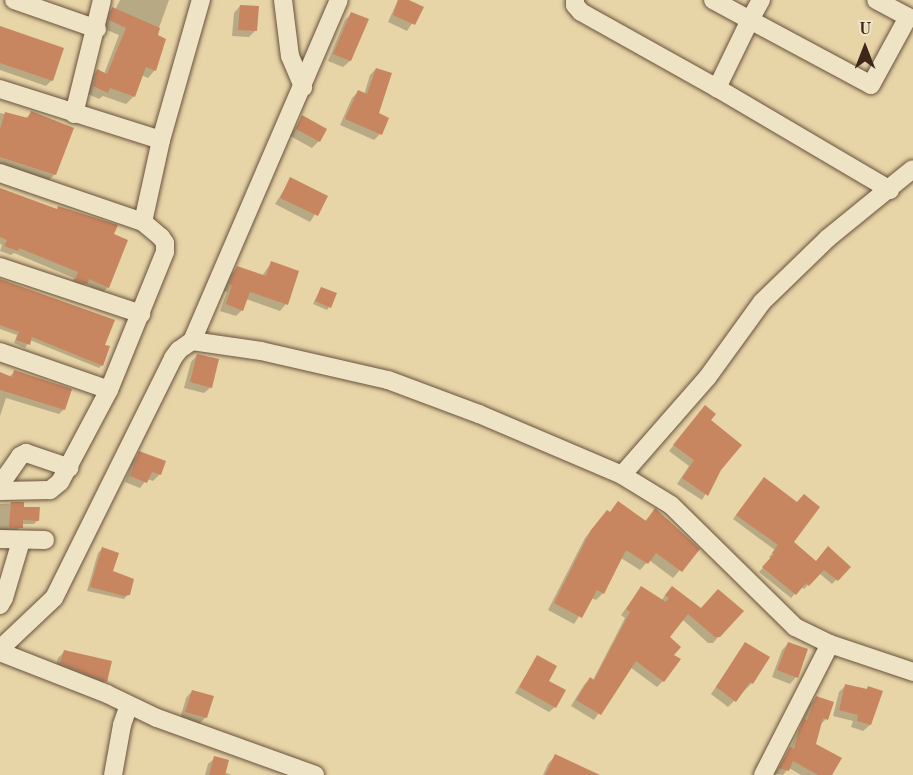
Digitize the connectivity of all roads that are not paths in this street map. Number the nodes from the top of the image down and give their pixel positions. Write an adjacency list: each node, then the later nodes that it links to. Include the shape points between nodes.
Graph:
1 (14, 0): 11 (street)
2 (102, 0): 11 (street)
3 (201, 0): 16 (street)
4 (284, 0): 12 (street, via 290,56)
5 (339, 0): 12 (street)
6 (575, 0): 13 (street, via 581,12)
7 (713, 0): 10 (street)
8 (760, 0): 10 (street)
9 (876, 0): 10 (street, via 908,17 871,85)
10 (750, 20): 13 (street)
11 (97, 29): 15 (street)
12 (303, 87): 23 (street)
13 (717, 88): 19 (street)
14 (0, 89): 15 (street)
15 (74, 114): 16 (street)
16 (161, 140): 20 (street)
17 (913, 169): 19 (street)
18 (0, 173): 20 (street)
19 (890, 190): 27 (street, via 828,237 762,302 706,378)
20 (143, 222): 22 (street, via 161,237 165,252)
21 (0, 267): 22 (street)
22 (141, 314): 25 (street)
23 (192, 341): 27 (street, via 261,351 388,380); 35 (street, via 179,350 168,368 54,598)
24 (0, 352): 25 (street)
25 (109, 390): 26 (street)
26 (70, 468): 28 (street, via 26,453); 29 (street, via 50,490)
27 (621, 475): 34 (street, via 671,506 795,627)
28 (0, 485)
29 (0, 491)
30 (0, 539): 32 (street)
31 (45, 540): 32 (street)
32 (21, 541): 33 (street)
33 (0, 605)
34 (830, 644): 36 (street); 40 (street)
35 (0, 650): 37 (street)
36 (913, 672)
37 (129, 705): 38 (street); 39 (street)
38 (113, 775)
39 (315, 775)
40 (763, 775)

